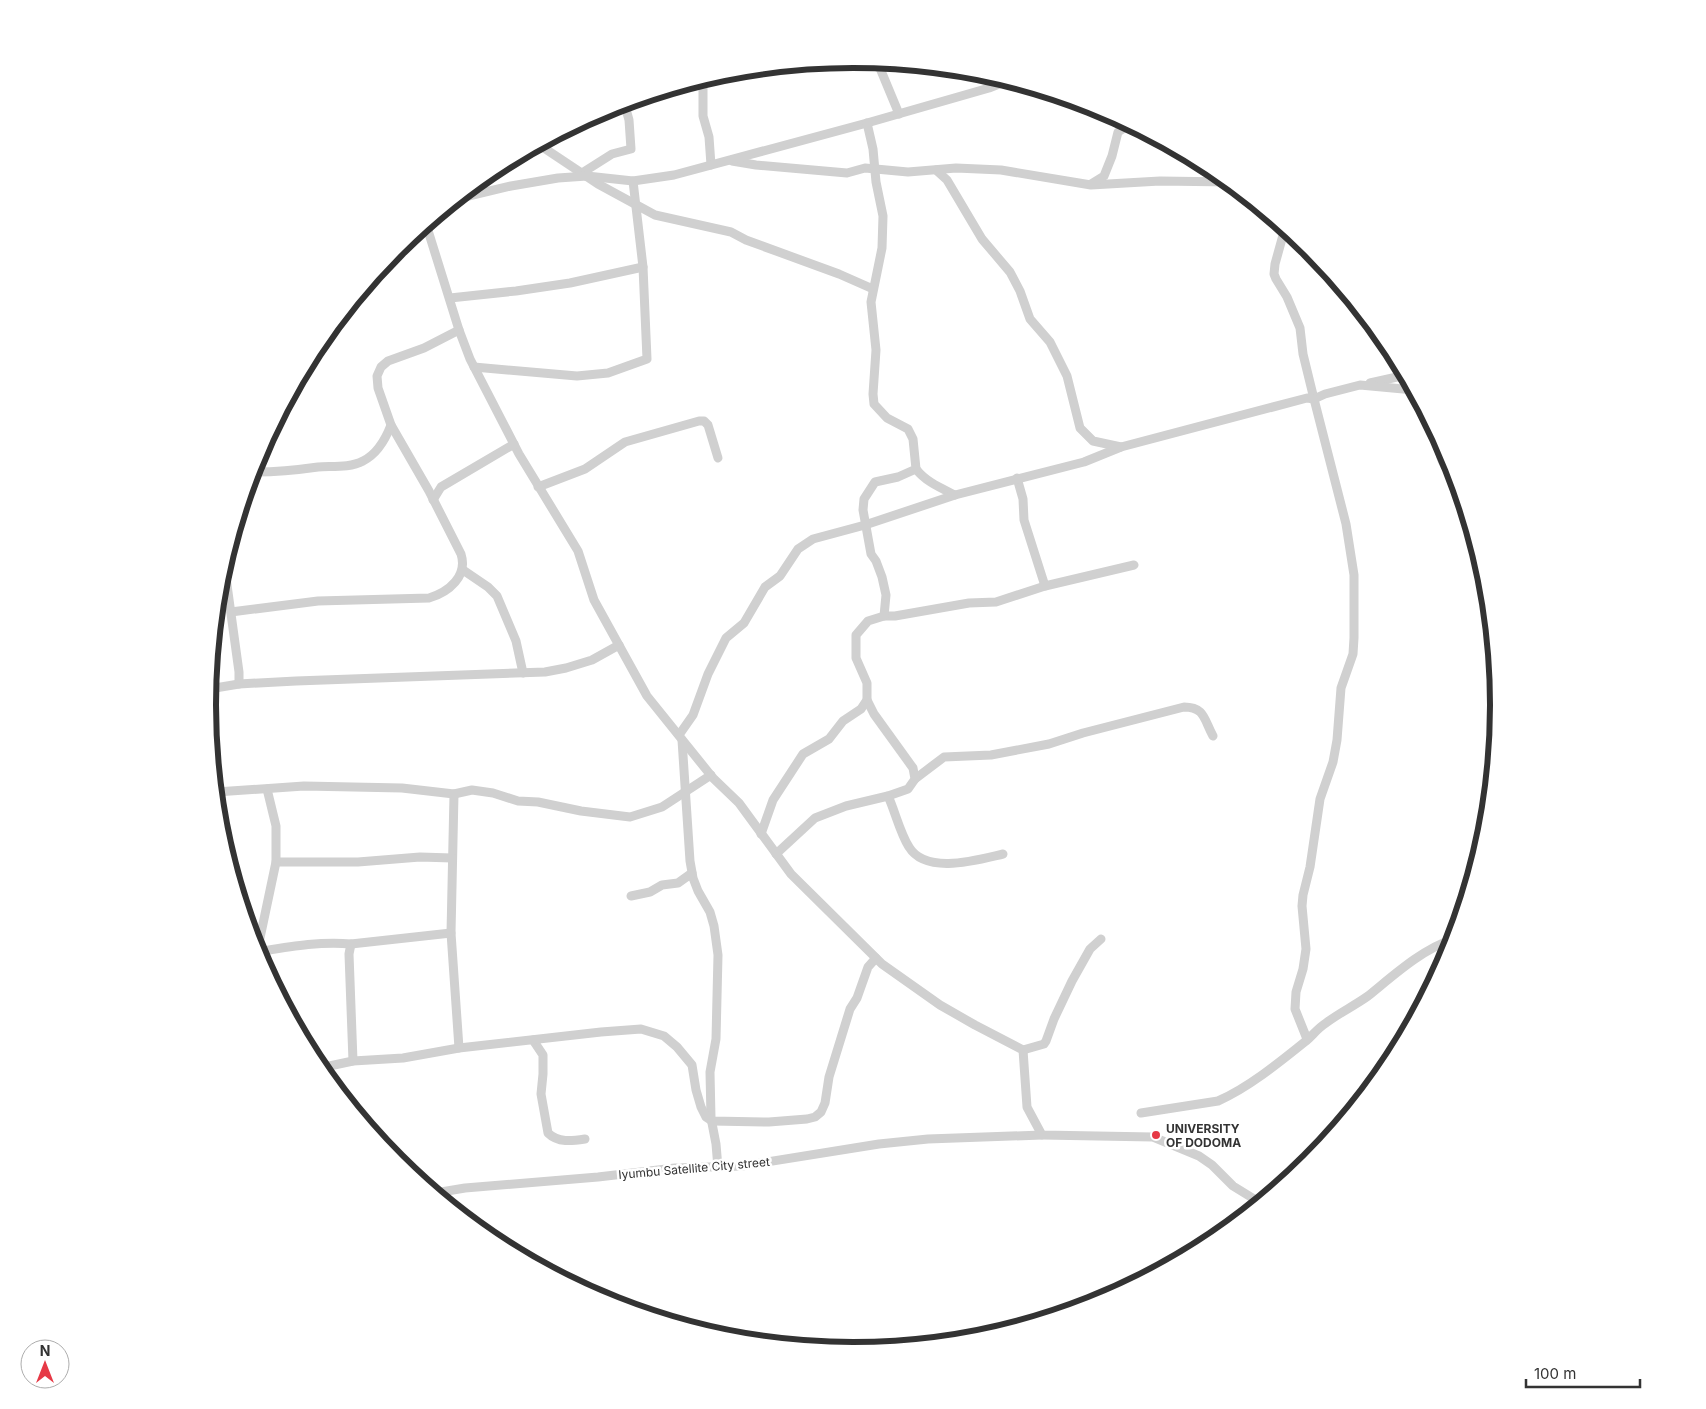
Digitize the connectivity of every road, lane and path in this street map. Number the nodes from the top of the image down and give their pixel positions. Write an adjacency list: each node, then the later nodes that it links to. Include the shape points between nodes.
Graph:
1 (880, 69): 5 (street)
2 (998, 85): 5 (street)
3 (703, 86): 10 (street, via 703,116 709,137)
4 (626, 109): 13 (street, via 631,150 612,154)
5 (899, 114): 6 (street)
6 (867, 123): 9 (street); 11 (street)
7 (1124, 128): 16 (street, via 1118,132 1104,176)
8 (544, 148): 13 (street)
9 (729, 160): 10 (street); 11 (street, via 847,172)
10 (711, 165): 14 (street)
11 (875, 169): 12 (street); 22 (street, via 883,212 883,236)
12 (936, 170): 16 (street, via 1001,170); 32 (street, via 946,180 982,239 1010,272 1030,318 1050,342 1067,376 1080,428 1092,440)
13 (584, 175): 14 (street); 17 (street); 18 (street)
14 (633, 181): 18 (street)
15 (1217, 182): 16 (street)
16 (1091, 185)
17 (470, 196)
18 (636, 205): 21 (street); 22 (street, via 661,217 731,232)
19 (428, 231): 23 (street)
20 (1283, 235): 29 (street, via 1274,274 1300,328)
21 (642, 267): 23 (street, via 543,287); 25 (street, via 647,359 608,373 577,376)
22 (873, 289): 34 (street, via 874,404 887,418 908,429 913,439)
23 (450, 298): 24 (street)
24 (459, 330): 25 (street); 30 (street, via 381,367 377,376 378,388)
25 (474, 367): 31 (street)
26 (1399, 377): 27 (street)
27 (1360, 385): 28 (street); 29 (street)
28 (1407, 389)
29 (1314, 399): 32 (street, via 1307,398); 76 (street, via 1346,524 1354,575 1354,638 1342,688 1333,762 1320,799 1303,895 1306,949 1295,1009)
30 (391, 425): 35 (street, via 386,438 363,462 281,472); 39 (street)
31 (514, 444): 37 (street); 39 (street, via 442,487)
32 (1121, 447): 36 (street, via 1084,462)
33 (718, 458): 37 (street, via 708,425 699,421 625,442 585,470)
34 (916, 469): 38 (street, via 921,476); 40 (street, via 875,482 864,499)
35 (261, 470)
36 (1017, 478): 38 (street); 44 (street, via 1024,520)
37 (538, 487): 47 (street, via 578,551 594,600)
38 (955, 495): 40 (street)
39 (433, 500): 42 (street, via 461,554)
40 (865, 525): 46 (street, via 871,554 886,595); 53 (street, via 813,540 798,548 780,576 765,587 744,623 726,638)
41 (1134, 565): 44 (street)
42 (462, 570): 45 (street, via 462,574 441,595 429,598 318,600); 48 (street, via 497,596 516,641)
43 (227, 585): 45 (street)
44 (1045, 586): 46 (street, via 996,602)
45 (231, 612): 49 (street)
46 (884, 616): 51 (street, via 868,621 856,634 856,658 867,683)
47 (619, 645): 48 (street, via 592,660 566,668); 53 (street, via 648,696)
48 (523, 673): 49 (street)
49 (239, 684): 50 (street)
50 (216, 688)
51 (867, 700): 55 (street, via 913,768); 61 (street, via 861,709 843,721 829,739 803,754 773,801)
52 (1213, 736): 55 (street, via 1202,712 1194,707 1184,707 1050,744 991,755 944,757)
53 (681, 738): 54 (street); 59 (street)
54 (711, 775): 59 (street); 61 (street)
55 (915, 779): 60 (street, via 908,789)
56 (267, 789): 57 (street); 58 (street, via 304,786 382,788); 65 (street, via 276,826)
57 (222, 792)
58 (454, 794): 59 (street, via 472,790 518,801 630,817 662,807); 64 (street)
59 (685, 794): 66 (street)
60 (888, 796): 62 (street, via 846,806 815,818); 63 (street, via 909,847 925,861 960,864)
61 (762, 834): 62 (street)
62 (776, 854): 74 (street, via 802,886)
63 (1003, 854)
64 (452, 858): 65 (street); 68 (street)
65 (276, 862): 69 (street)
66 (692, 873): 67 (street, via 678,883); 82 (street, via 710,912 718,955 716,1039 710,1072)
67 (632, 896)
68 (451, 933): 72 (street); 77 (street)
69 (260, 937)
70 (1101, 939): 78 (street, via 1090,949 1072,981 1044,1044)
71 (1444, 943): 76 (street, via 1400,970)
72 (351, 944): 73 (street, via 335,942); 79 (street)
73 (265, 951)
74 (876, 958): 78 (street, via 940,1005); 82 (street, via 868,967 850,1009 821,1112 807,1119)
75 (533, 1040): 77 (street); 82 (street, via 641,1029 664,1036 692,1065 701,1107); 84 (street, via 542,1055 541,1094 548,1133 562,1141)
76 (1307, 1040): 81 (street, via 1239,1090 1218,1101)
77 (459, 1048): 79 (street, via 402,1058)
78 (1023, 1050): 83 (street, via 1027,1107)
79 (353, 1061): 80 (street)
80 (329, 1066)
81 (1141, 1113)
82 (712, 1121): 85 (street)
83 (1042, 1135): 85 (street, Iyumbu Satellite City street, via 928,1139); 87 (street, Iyumbu Satellite City street, via 1153,1137 1199,1156 1233,1186)
84 (586, 1139)
85 (718, 1168): 86 (street, Iyumbu Satellite City street, via 675,1168)
86 (444, 1192)
87 (1254, 1199)

